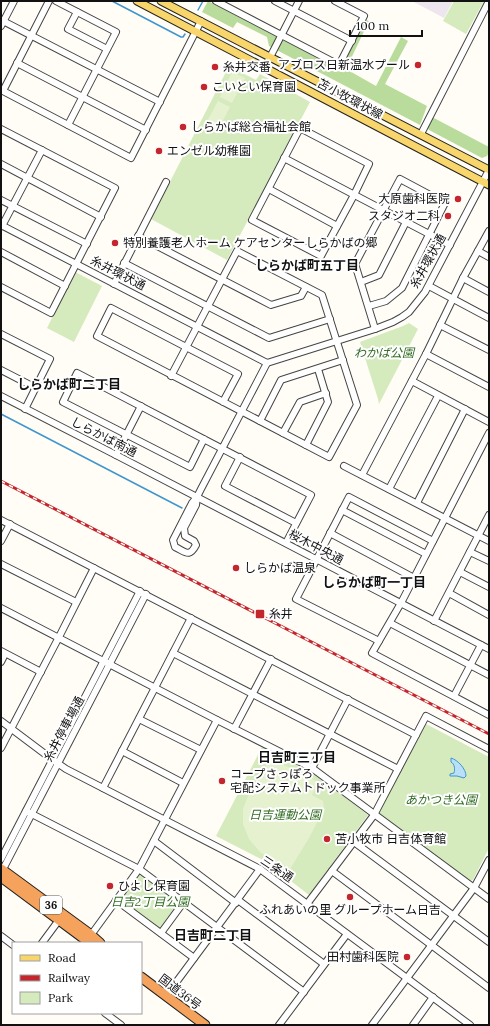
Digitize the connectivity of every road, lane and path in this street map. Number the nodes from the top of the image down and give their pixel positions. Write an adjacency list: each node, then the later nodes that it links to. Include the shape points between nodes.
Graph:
1 (14, 1): 14 (street)
2 (49, 1): 16 (street)
3 (56, 1): 12 (street)
4 (137, 1): 15 (main road, 苫小牧環状線)
5 (161, 1): 13 (main road, 苫小牧環状線)
6 (216, 1): 17 (street)
7 (275, 1): 11 (street)
8 (300, 1): 11 (street)
9 (335, 1): 18 (street, via 364,16)
10 (489, 1): 29 (street)
11 (294, 11): 17 (street); 18 (street)
12 (77, 12): 19 (street, via 116,32); 19 (street, via 68,29)
13 (201, 21): 15 (street); 20 (main road, 苫小牧環状線)
14 (2, 22): 16 (street)
15 (196, 32): 22 (main road, 苫小牧環状線); 25 (street)
16 (32, 35): 21 (street); 23 (street)
17 (282, 35): 18 (street, via 339,65); 20 (street)
18 (352, 41)
19 (107, 49): 23 (street)
20 (270, 57): 22 (street); 29 (main road, 苫小牧環状線)
21 (17, 63): 24 (street); 26 (street, via 3,91)
22 (265, 67): 36 (main road, 苫小牧環状線)
23 (97, 69): 24 (street); 25 (street)
24 (82, 97): 26 (street); 28 (street)
25 (160, 102): 28 (street)
26 (68, 125): 28 (street, via 131,158)
27 (1, 129): 30 (street)
28 (146, 130)
29 (421, 134): 33 (main road, 苫小牧環状線)
30 (42, 150): 34 (street); 42 (street, via 115,188)
31 (284, 158): 37 (street); 38 (street); 38 (street, via 300,128 369,164)
32 (1, 164): 34 (street)
33 (489, 170): 36 (street, 糸井環状通)
34 (27, 178): 40 (street); 42 (street)
35 (166, 182): 48 (street)
36 (486, 183): 50 (street, 糸井環状通)
37 (268, 189): 45 (street); 45 (street, via 252,220 321,256)
38 (354, 195): 41 (street); 45 (street)
39 (1, 200): 40 (street)
40 (12, 206): 44 (street); 49 (street)
41 (383, 210): 43 (street); 47 (street, via 400,179 445,203); 58 (street, via 355,264)
42 (101, 217): 49 (street)
43 (406, 222): 47 (street); 58 (street, via 379,275)
44 (2, 225): 54 (street, 糸井環状通)
45 (338, 226)
46 (489, 231): 51 (street)
47 (430, 234): 50 (street); 66 (street, via 402,288 386,301)
48 (138, 236): 55 (street); 57 (street)
49 (87, 244): 54 (street)
50 (450, 245): 61 (street, 糸井環状通)
51 (478, 251): 53 (street); 56 (street)
52 (1, 252): 60 (street)
53 (489, 257)
54 (76, 264): 59 (street, 糸井環状通); 60 (street)
55 (124, 264): 59 (street); 67 (street)
56 (463, 278): 64 (street); 65 (street)
57 (222, 279): 63 (street, via 271,305 301,296); 63 (street, via 237,251); 67 (street)
58 (361, 282): 66 (street)
59 (114, 284): 71 (street, 糸井環状通)
60 (65, 286): 62 (street, via 51,313)
61 (429, 286): 65 (street); 72 (street, 糸井環状通, via 409,312)
62 (1, 287)
63 (306, 287): 69 (street, via 322,295)
64 (489, 292)
65 (453, 299): 68 (street); 70 (street)
66 (369, 306): 72 (street)
67 (208, 307): 69 (street, via 269,338); 71 (street)
68 (489, 318)
69 (330, 319): 74 (street)
70 (440, 324): 76 (street); 77 (street)
71 (197, 327): 75 (street); 79 (street, 糸井環状通)
72 (376, 329): 74 (street, 糸井環状通)
73 (1, 334): 85 (street, via 50,359)
74 (337, 341): 78 (street); 79 (street, 糸井環状通)
75 (186, 347): 82 (street); 82 (street, via 111,308 97,336); 89 (street, via 238,374)
76 (489, 350)
77 (426, 354): 83 (street); 84 (street)
78 (343, 360): 80 (street); 100 (street, via 357,405 329,457)
79 (267, 363): 93 (street)
80 (318, 369): 86 (street); 94 (street, via 281,380)
81 (1, 370): 85 (street)
82 (172, 376): 89 (street)
83 (412, 381): 88 (street); 105 (street)
84 (489, 387)
85 (36, 388): 91 (street)
86 (326, 393): 96 (street, via 300,402); 100 (street, via 328,402)
87 (1, 396): 91 (street, しらかば南通)
88 (438, 396): 92 (street); 106 (street)
89 (223, 402): 93 (street)
90 (141, 406): 98 (street); 98 (street, via 78,374 63,402); 99 (street)
91 (25, 409): 102 (street, しらかば南通)
92 (465, 409): 95 (street); 108 (street)
93 (241, 411): 94 (street); 101 (street)
94 (260, 421): 96 (street)
95 (489, 422)
96 (283, 433): 100 (street)
97 (489, 433): 111 (street)
98 (126, 435): 99 (street, via 190,467); 102 (street)
99 (204, 439): 101 (street)
100 (306, 445)
101 (223, 448): 103 (street); 107 (street)
102 (116, 455): 107 (street, しらかば南通)
103 (240, 458): 113 (street, via 311,495); 113 (street, via 225,486)
104 (344, 466): 105 (street)
105 (362, 475): 106 (street)
106 (389, 489): 108 (street)
107 (197, 497): 107 (street, via 196,505 184,528 185,536 196,545 193,551 188,553 175,547 173,540); 120 (street, 桜木中央通)
108 (417, 503): 111 (street)
109 (342, 510): 115 (street); 118 (street, via 349,497); 122 (street)
110 (489, 515): 116 (street)
111 (445, 517): 116 (street); 118 (street)
112 (1, 520): 114 (street)
113 (296, 523): 120 (street)
114 (10, 524): 117 (street); 126 (street)
115 (330, 533): 123 (street); 128 (street)
116 (478, 535): 119 (street); 121 (street)
117 (1, 541)
118 (433, 541): 122 (street)
119 (489, 541)
120 (286, 543): 123 (street, 桜木中央通)
121 (470, 552): 124 (street); 127 (street)
122 (426, 554): 128 (street)
123 (316, 560): 133 (street, 桜木中央通); 140 (street, via 296,599)
124 (489, 561)
125 (1, 564): 132 (street)
126 (94, 568): 130 (street); 132 (street)
127 (460, 572): 129 (street); 131 (street)
128 (414, 578): 133 (street)
129 (489, 587)
130 (143, 593): 136 (street); 146 (street, 糸井停車場通); 148 (street, 糸井停車場通)
131 (448, 593): 135 (street); 137 (street)
132 (76, 602): 139 (street)
133 (401, 603): 137 (street, 桜木中央通); 138 (street)
134 (1, 608): 139 (street)
135 (489, 615)
136 (191, 618): 144 (street); 145 (street)
137 (434, 621): 141 (street, 桜木中央通)
138 (390, 623): 140 (street); 149 (street)
139 (59, 638): 146 (street); 150 (street)
140 (379, 641): 154 (street, via 372,653)
141 (481, 645): 142 (street, 桜木中央通); 149 (street)
142 (489, 649)
143 (3, 653): 147 (street); 150 (street)
144 (173, 653): 152 (street); 153 (street)
145 (271, 659): 153 (street); 155 (street)
146 (104, 661): 148 (street); 168 (street, 糸井停車場通)
147 (1, 662)
148 (110, 664): 152 (street); 168 (street, 糸井停車場通)
149 (470, 665): 151 (street); 154 (street)
150 (41, 672): 160 (street)
151 (489, 675)
152 (155, 687): 157 (street); 158 (street)
153 (253, 694): 161 (street); 162 (street)
154 (454, 696): 156 (street)
155 (348, 699): 162 (street); 163 (street)
156 (489, 714)
157 (139, 719): 166 (street); 167 (street)
158 (216, 720): 161 (street); 166 (street)
159 (1, 721): 160 (street, 三条通)
160 (11, 729): 164 (street); 168 (street, 三条通)
161 (234, 729): 169 (street)
162 (330, 734): 169 (street); 170 (street)
163 (416, 735): 165 (street, via 426,716); 170 (street)
164 (1, 748)
165 (489, 749)
166 (201, 750): 171 (street)
167 (122, 751): 171 (street); 172 (street)
168 (56, 762): 172 (street, 三条通); 173 (street, 糸井停車場通)
169 (312, 768): 174 (street)
170 (398, 769): 174 (street)
171 (183, 783): 175 (street)
172 (103, 788): 175 (street, 三条通)
173 (29, 812): 178 (street, 糸井停車場通); 180 (street); 183 (street, 糸井停車場通)
174 (374, 815): 177 (street); 184 (street)
175 (165, 819): 176 (street); 181 (street, 三条通)
176 (154, 841): 180 (street); 187 (street)
177 (354, 842): 182 (street); 190 (street)
178 (1, 859)
179 (489, 860): 184 (street)
180 (139, 870): 186 (street); 188 (street)
181 (260, 870): 187 (street); 189 (street, 三条通)
182 (332, 871): 189 (street); 200 (street)
183 (1, 872): 191 (highway, 36); 196 (highway, 36)
184 (474, 888): 185 (street); 190 (street)
185 (489, 899)
186 (116, 900): 193 (street); 196 (street)
187 (237, 901): 192 (street); 202 (street)
188 (183, 903): 192 (street); 193 (street)
189 (307, 904): 194 (street, 三条通)
190 (454, 916): 198 (street); 200 (street)
191 (59, 920): 196 (highway, 36); 197 (street)
192 (217, 928): 201 (street); 206 (street)
193 (161, 933): 201 (street)
194 (347, 934): 202 (street); 204 (street, 三条通)
195 (1, 936): 199 (street)
196 (90, 939)
197 (43, 942)
198 (489, 942)
199 (12, 944)
200 (432, 945): 204 (street); 205 (street)
201 (194, 958): 207 (street)
202 (324, 964): 206 (street)
203 (142, 978): 207 (highway, 国道36号)
204 (407, 978): 208 (street, 三条通); 214 (street)
205 (489, 988)
206 (304, 992): 213 (street)
207 (166, 996): 212 (highway, 国道36号)
208 (433, 997): 210 (street, 三条通); 215 (street)
209 (106, 1014): 211 (street)
210 (468, 1024)
211 (121, 1025)
212 (205, 1025)
213 (279, 1025)
214 (372, 1025)
215 (414, 1025)

